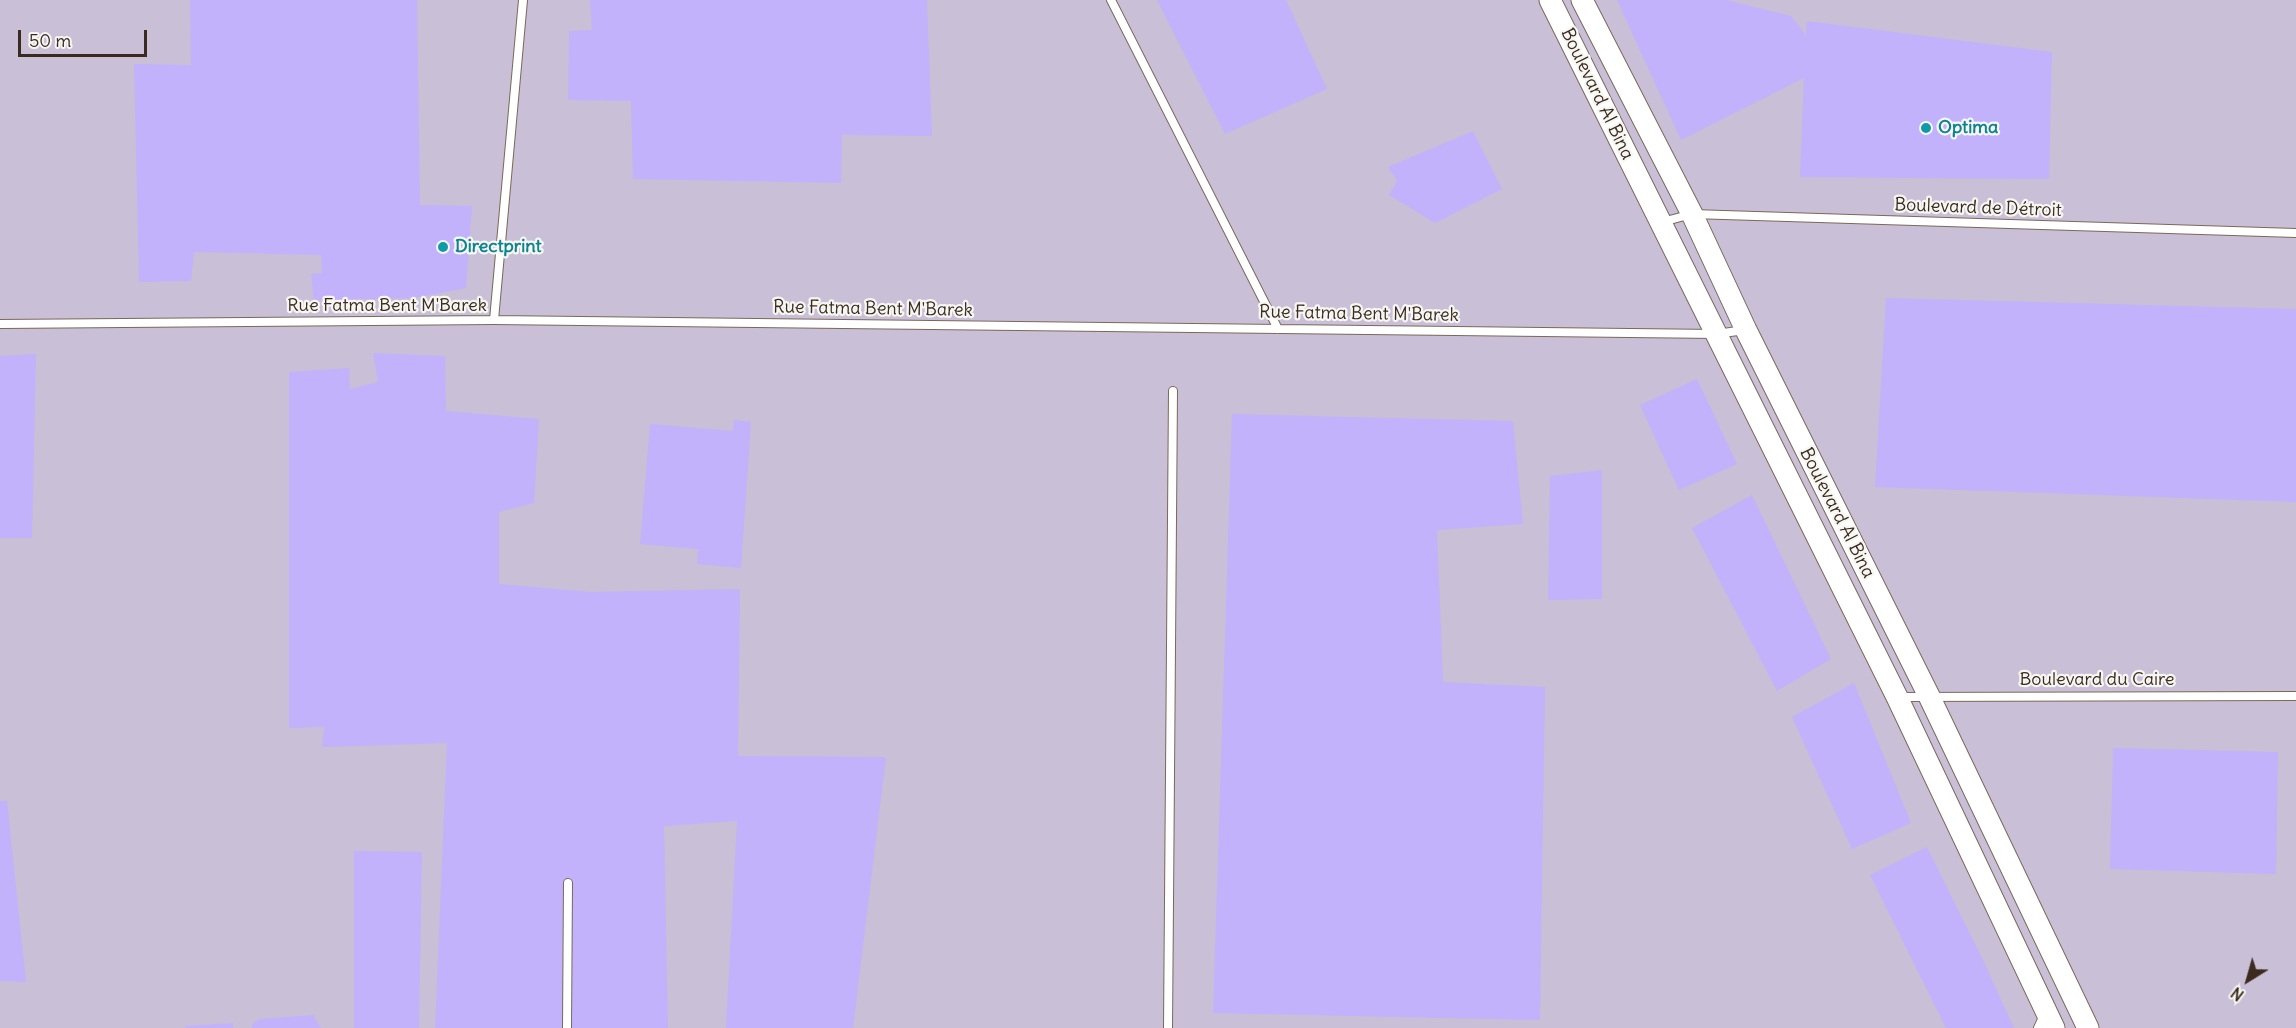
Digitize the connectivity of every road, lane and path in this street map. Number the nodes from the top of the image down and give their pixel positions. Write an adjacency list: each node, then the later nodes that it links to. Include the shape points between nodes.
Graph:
1 (523, 0): 8 (lane)
2 (1111, 0): 10 (lane)
3 (1550, 0): 6 (main road, Boulevard Al Bina)
4 (1582, 0): 5 (main road, Boulevard Al Bina)
5 (1692, 214): 6 (lane, Boulevard de Détroit); 7 (lane, Boulevard de Détroit); 11 (main road, Boulevard Al Bina)
6 (1661, 222): 12 (main road, Boulevard Al Bina)
7 (2296, 233)
8 (494, 320): 9 (lane, Rue Fatma Bent M'Barek); 10 (lane, Rue Fatma Bent M'Barek)
9 (0, 324)
10 (1278, 328): 12 (lane, Rue Fatma Bent M'Barek)
11 (1746, 330): 12 (lane, Rue Fatma Bent M'Barek); 14 (main road, Boulevard Al Bina)
12 (1717, 334): 16 (main road, Boulevard Al Bina)
13 (1173, 391): 20 (lane)
14 (1929, 696): 15 (lane, Boulevard du Caire); 16 (lane, Boulevard du Caire); 21 (main road, Boulevard Al Bina)
15 (2296, 696)
16 (1897, 697): 18 (main road, Boulevard Al Bina)
17 (568, 883): 19 (lane)
18 (2046, 1022)
19 (567, 1028)
20 (1168, 1028)
21 (2088, 1028)

